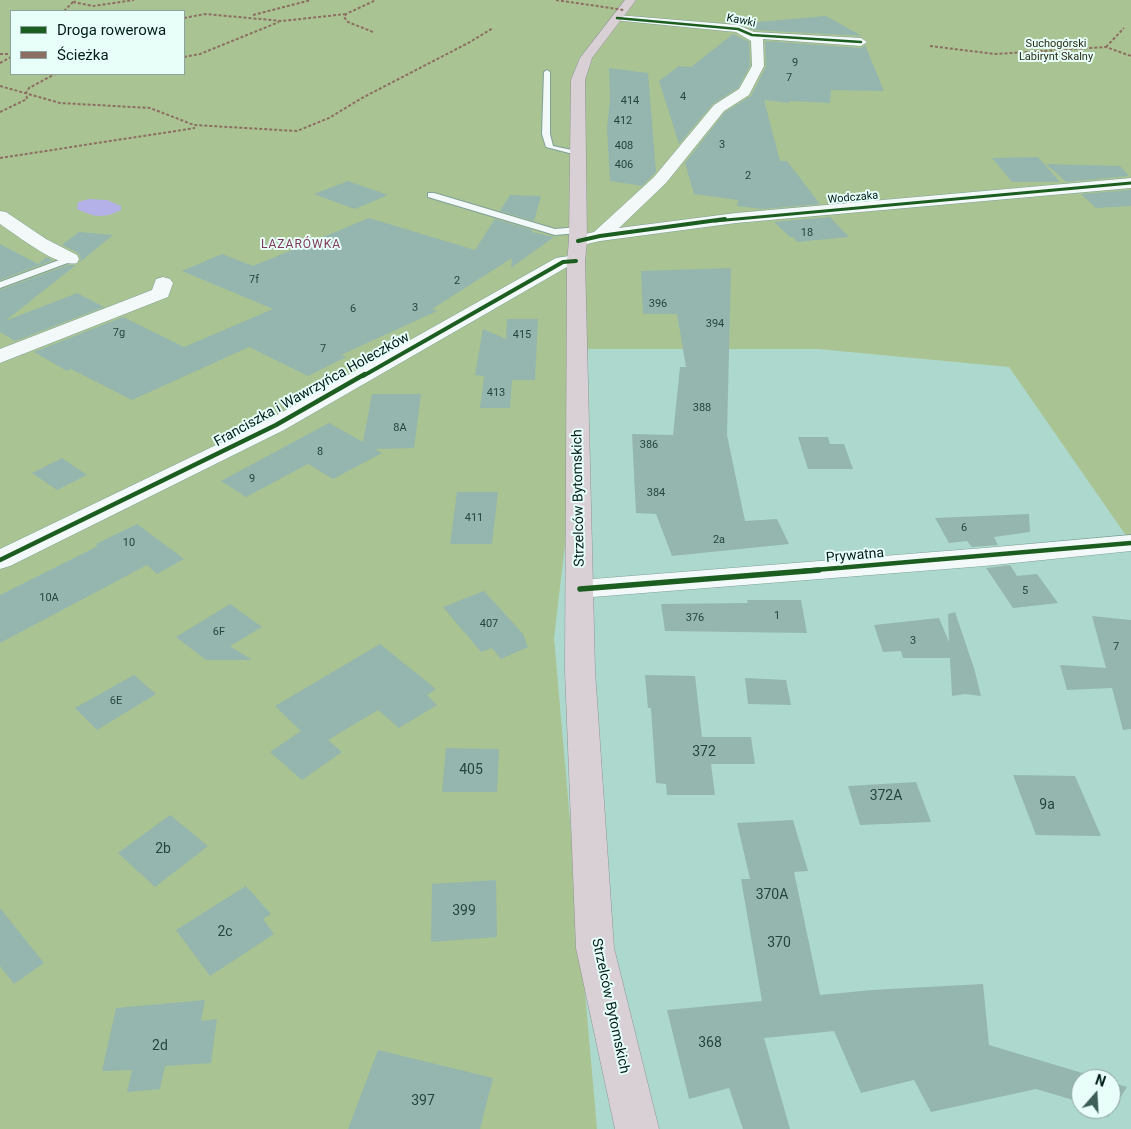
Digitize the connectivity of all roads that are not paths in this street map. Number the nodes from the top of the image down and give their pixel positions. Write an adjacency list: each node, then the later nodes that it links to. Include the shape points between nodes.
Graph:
1 (624, 9): 2 (street, Kawki, via 738,29); 5 (highway, Strzelców Bytomskich, via 586,58 580,72 576,90)
2 (752, 35): 3 (street, Kawki); 9 (street, Kawki, via 757,40 758,66 744,92 719,108 660,180)
3 (861, 42)
4 (546, 72): 5 (lane, via 546,134 550,147)
5 (578, 154): 9 (highway, Strzelców Bytomskich)
6 (1131, 184): 9 (street, Wodczaka, via 736,218)
7 (431, 195): 9 (lane)
8 (0, 216): 10 (street)
9 (583, 242): 15 (street, Franciszka i Wawrzyńca Holeczków, via 563,262 276,425); 16 (highway, Strzelców Bytomskich)
10 (70, 259): 12 (lane)
11 (163, 282): 13 (street, via 161,294)
12 (0, 285)
13 (0, 357)
14 (1131, 543): 16 (street, Prywatna)
15 (0, 560)
16 (580, 589): 17 (highway, Strzelców Bytomskich, via 580,671 595,948)
17 (637, 1129)

